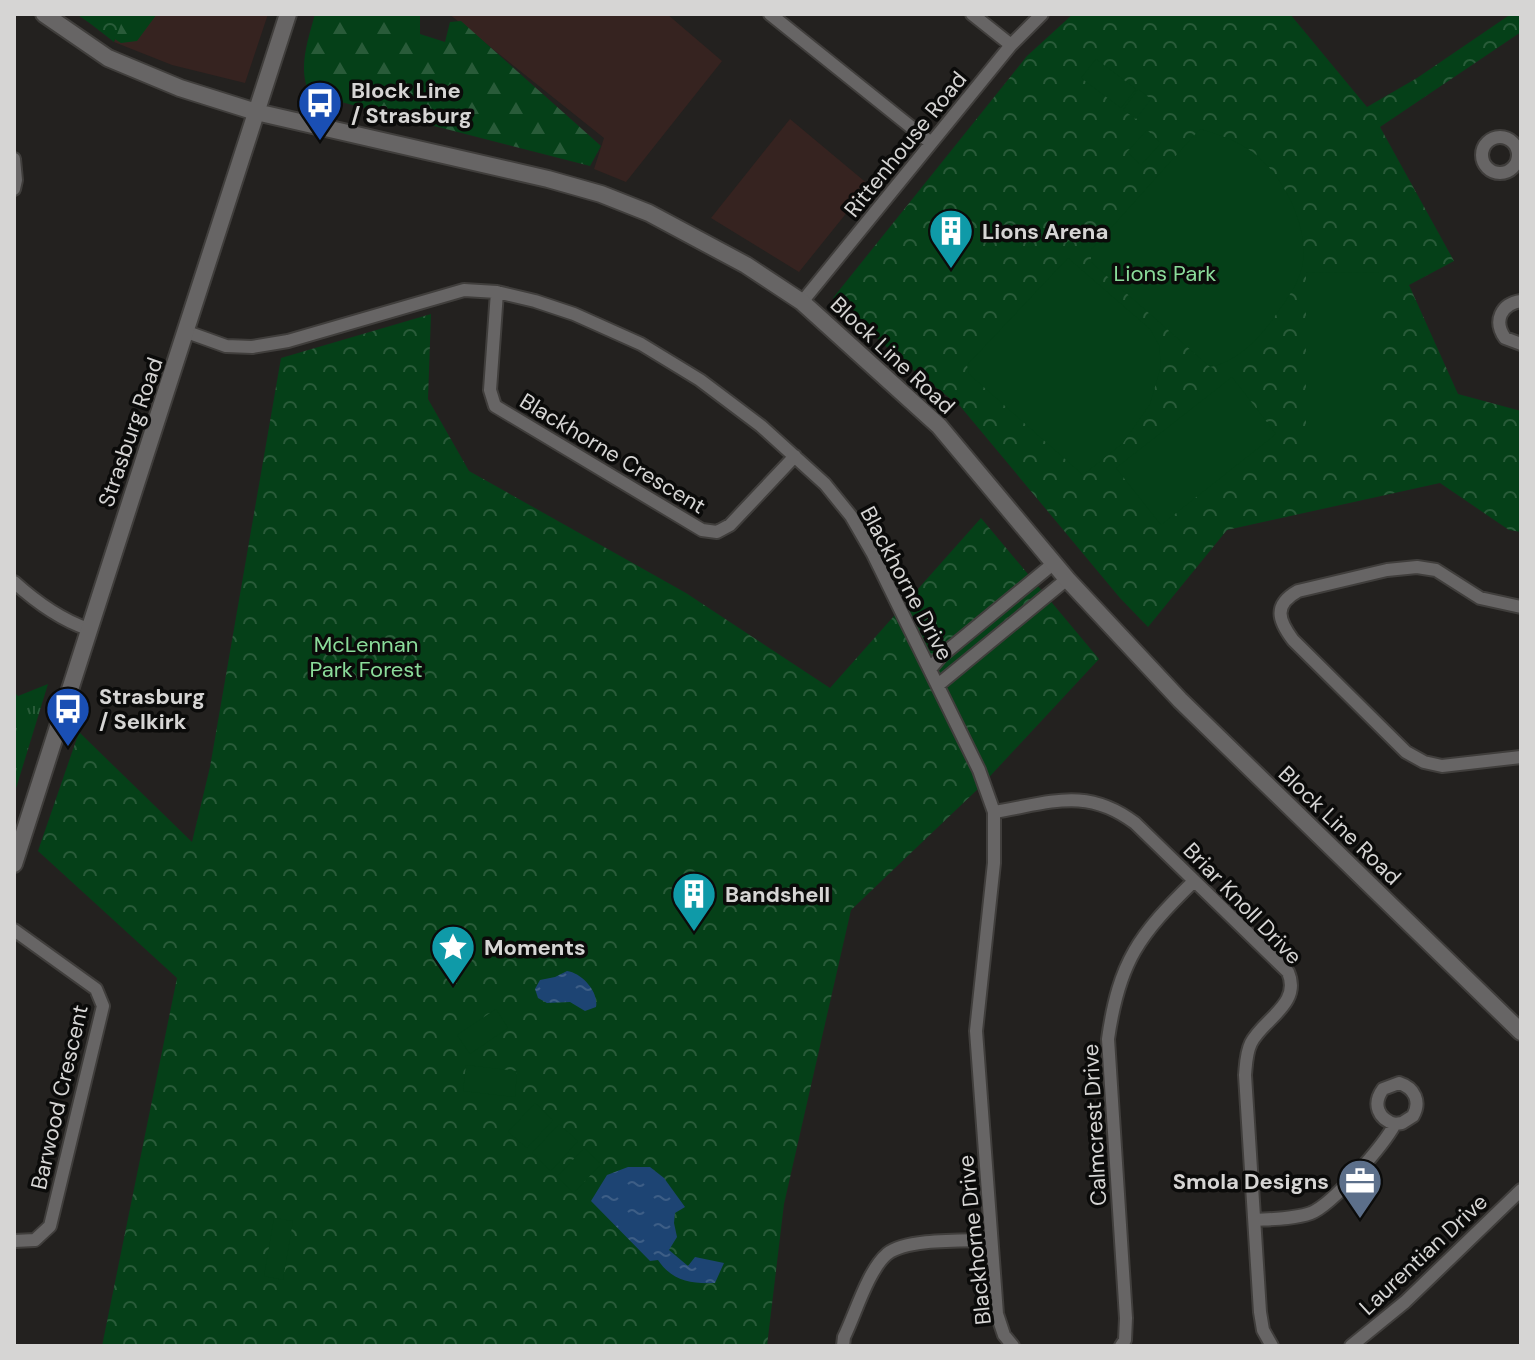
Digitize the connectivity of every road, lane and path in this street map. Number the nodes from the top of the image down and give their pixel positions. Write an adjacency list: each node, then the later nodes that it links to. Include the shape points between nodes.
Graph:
1 (44, 14): 7 (street, Block Line Road, via 91,48 137,71)
2 (288, 14): 7 (street, Strasburg Road)
3 (770, 14): 8 (street)
4 (972, 14): 6 (street)
5 (1042, 14): 6 (street, Rittenhouse Road)
6 (1011, 45): 8 (street, Rittenhouse Road)
7 (256, 112): 13 (street, Block Line Road, via 601,194 649,213 746,265); 14 (street, Strasburg Road)
8 (931, 143): 13 (street, Rittenhouse Road)
9 (14, 159): 10 (street)
10 (14, 189)
11 (497, 292): 14 (street, Blackhorne Drive, via 464,290 252,347 226,346); 16 (street, Blackhorne Drive, via 574,314 641,344 736,406); 16 (street, Blackhorne Crescent, via 490,390 495,406 702,530 717,532 730,525)
12 (1521, 301): 15 (street, via 1505,307 1498,327 1505,338)
13 (802, 302): 17 (street, Block Line Road, via 939,426)
14 (187, 332): 21 (street, Strasburg Road)
15 (1521, 344)
16 (795, 456): 22 (street, Blackhorne Drive, via 851,516)
17 (1054, 563): 18 (street, Block Line Road); 22 (street)
18 (1067, 579): 23 (street); 29 (street, Block Line Road, via 1180,700)
19 (14, 582): 21 (street, via 36,602)
20 (1521, 607): 24 (street, via 1480,598 1436,570 1402,567 1298,591 1287,598 1280,616 1293,640 1406,752 1442,766)
21 (88, 629): 26 (street, Strasburg Road)
22 (930, 669): 23 (street, Blackhorne Drive)
23 (938, 685): 25 (street, Blackhorne Drive)
24 (1521, 757)
25 (994, 812): 27 (street, Briar Knoll Drive, via 1061,801 1108,805 1135,823); 33 (street, Blackhorne Drive, via 994,863 976,1031)
26 (14, 864)
27 (1194, 881): 32 (street, Briar Knoll Drive, via 1288,972 1292,982 1286,1002 1250,1043 1246,1058); 37 (street, Calmcrest Drive, via 1136,946 1112,1006 1108,1039 1126,1318)
28 (14, 930): 34 (street, Barwood Crescent, via 96,989 103,1006 50,1226 35,1240)
29 (1521, 1032)
30 (1395, 1124): 32 (street, via 1384,1143 1323,1206 1307,1214)
31 (1520, 1194): 39 (street, Laurentian Drive)
32 (1255, 1220): 38 (street, Briar Knoll Drive, via 1260,1312)
33 (991, 1240): 35 (street, via 908,1245 888,1253 875,1270); 36 (street, Blackhorne Drive, via 997,1314)
34 (14, 1241)
35 (843, 1346)
36 (1013, 1346)
37 (1121, 1346)
38 (1272, 1346)
39 (1351, 1346)

